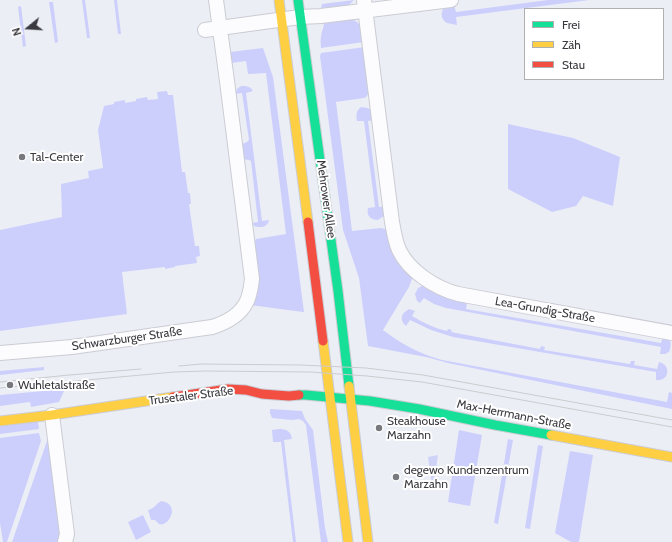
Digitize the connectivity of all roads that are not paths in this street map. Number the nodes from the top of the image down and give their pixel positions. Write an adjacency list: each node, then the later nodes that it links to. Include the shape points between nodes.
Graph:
1 (216, 0): 8 (street)
2 (278, 0): 7 (main road, Mehrower Allee)
3 (298, 0): 6 (main road, Mehrower Allee)
4 (451, 0): 5 (street)
5 (365, 5): 6 (street); 10 (street, Lea-Grundig-Straße, via 395,239 405,261 440,288 458,294)
6 (300, 17): 7 (street); 13 (main road, Mehrower Allee, via 338,291)
7 (281, 20): 8 (street); 12 (main road, Mehrower Allee)
8 (220, 29): 9 (street); 11 (street, Schwarzburger Straße, via 252,278 245,304 234,316 212,327 72,347)
9 (204, 30)
10 (672, 333)
11 (0, 353)
12 (330, 397): 13 (main road); 14 (main road, Trusetaler Straße, via 262,394 228,389); 18 (main road, Mehrower Allee)
13 (350, 399): 16 (main road, Max-Herrmann-Straße, via 419,409); 19 (main road, Mehrower Allee)
14 (52, 415): 15 (main road, Trusetaler Straße); 17 (street, via 67,534)
15 (0, 421)
16 (672, 457)
17 (65, 542)
18 (348, 542)
19 (368, 542)

